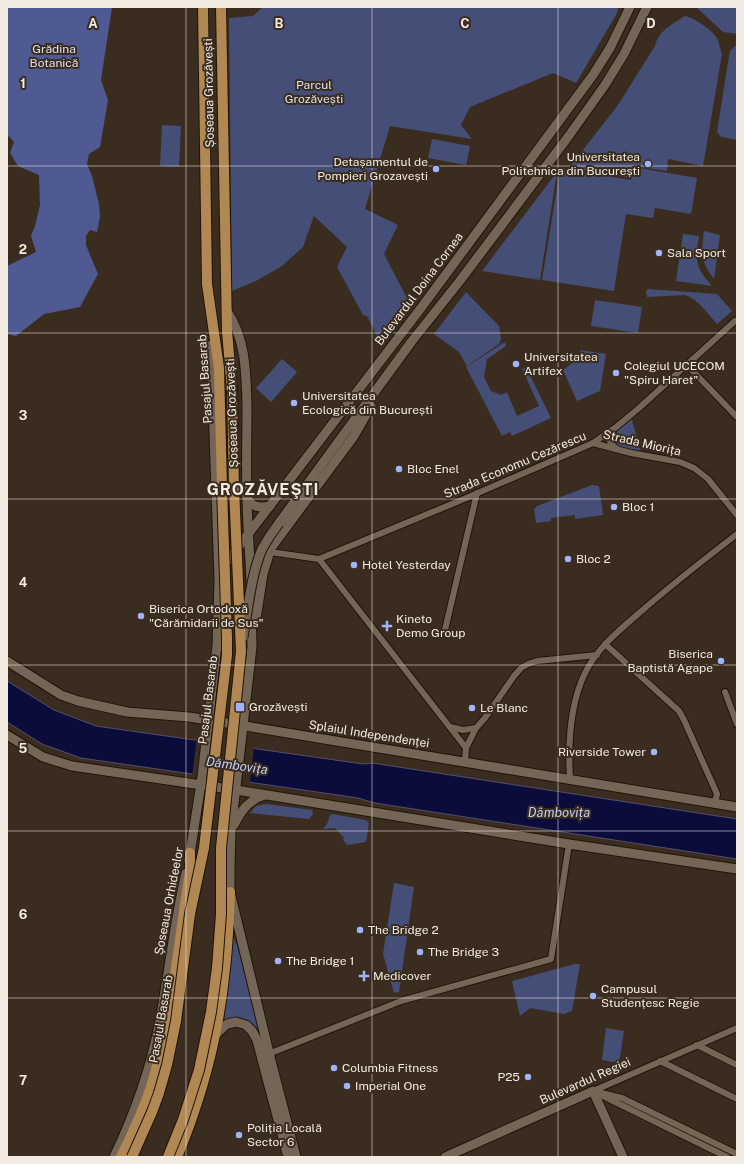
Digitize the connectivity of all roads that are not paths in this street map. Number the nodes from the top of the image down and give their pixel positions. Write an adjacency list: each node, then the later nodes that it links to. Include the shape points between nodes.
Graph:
1 (203, 7): 5 (main road, Șoseaua Grozăvești)
2 (221, 7): 6 (main road, Șoseaua Grozăvești)
3 (630, 7): 16 (main road, Bulevardul Doina Cornea, via 610,48 593,75 421,308)
4 (647, 7): 9 (main road, via 624,54 605,85)
5 (207, 284): 22 (main road, Șoseaua Grozăvești, via 213,372); 61 (main road, Pasajul Basarab, bridge, via 219,361 227,655 204,848 190,914 176,1021 167,1065 152,1112)
6 (227, 311): 15 (main road, Șoseaua Grozăvești, via 237,328 244,355); 26 (main road, Pasajul Basarab, bridge)
7 (735, 321): 8 (street, Strada Economu Cezărescu)
8 (687, 365): 10 (street); 11 (street, Strada Economu Cezărescu)
9 (381, 384): 20 (main road, via 354,436); 26 (main road, bridge, via 267,540 254,575)
10 (737, 417)
11 (615, 428): 12 (street, Strada Economu Cezărescu); 13 (street, via 609,440)
12 (593, 443): 13 (street, Strada Miorița); 14 (street, Strada Economu Cezărescu)
13 (619, 450): 17 (street, Strada Miorița, via 680,462 694,468 708,479)
14 (477, 493): 21 (street, Strada Economu Cezărescu); 23 (street)
15 (247, 496): 16 (main road, via 251,504 259,508); 18 (main road, Șoseaua Grozăvești)
16 (270, 506): 18 (main road, Bulevardul Doina Cornea)
17 (737, 515)
18 (249, 533): 22 (main road, Bulevardul Doina Cornea, via 223,567); 25 (main road, Șoseaua Grozăvești)
19 (737, 534): 24 (street, via 670,586)
20 (270, 552): 21 (street); 25 (main road, via 263,574)
21 (319, 559): 33 (street)
22 (219, 580): 30 (main road, Șoseaua Grozăvești, via 217,645)
23 (445, 630)
24 (605, 644): 27 (street); 43 (street, via 682,715 717,794)
25 (252, 647): 32 (main road, Șoseaua Grozăvești)
26 (241, 650): 62 (main road, Pasajul Basarab, bridge, via 222,836 220,927 214,991 199,1070)
27 (597, 655): 34 (street, via 537,661 521,668); 39 (street, via 584,674 573,714 570,731)
28 (7, 661): 30 (main road, Splaiul Independenței, via 61,695 78,701 127,712)
29 (725, 692): 31 (street)
30 (208, 720): 32 (main road, Splaiul Independenței); 36 (main road, Șoseaua Grozăvești)
31 (737, 724)
32 (243, 726): 38 (main road, Splaiul Independenței); 41 (main road, Șoseaua Grozăvești)
33 (450, 727): 34 (street, via 463,730); 37 (street)
34 (476, 728): 37 (street)
35 (7, 735): 40 (main road, via 36,753 62,764)
36 (207, 735): 40 (main road, Șoseaua Orhideelor)
37 (466, 748): 38 (street)
38 (465, 761): 39 (main road, Splaiul Independenței)
39 (570, 779): 43 (main road, Splaiul Independenței)
40 (202, 782): 41 (main road); 47 (main road, Șoseaua Orhideelor)
41 (236, 786): 42 (main road); 45 (main road)
42 (265, 795): 45 (main road, via 248,803); 46 (main road)
43 (716, 803): 44 (main road, Splaiul Independenței)
44 (737, 807)
45 (231, 830): 49 (main road)
46 (569, 844): 48 (main road); 53 (street, via 551,959 401,1001)
47 (190, 853): 59 (main road, Șoseaua Orhideelor, via 150,1063); 60 (main road, via 190,872 166,1028 150,1091)
48 (737, 869)
49 (230, 892): 51 (main road, via 225,969); 53 (main road)
50 (737, 1028): 52 (street, Bulevardul Regiei)
51 (214, 1039): 53 (main road, via 227,1024 246,1024); 63 (main road, via 201,1093)
52 (697, 1045): 54 (street, Bulevardul Regiei); 55 (street)
53 (265, 1055): 64 (main road); 65 (main road)
54 (660, 1061): 56 (street, Bulevardul Regiei); 57 (street)
55 (737, 1065)
56 (593, 1091): 58 (street, via 622,1098); 66 (main road, Bulevardul Regiei); 67 (main road); 68 (street)
57 (737, 1099)
58 (737, 1154)
59 (114, 1157)
60 (121, 1157)
61 (132, 1157)
62 (168, 1157)
63 (177, 1157)
64 (288, 1157)
65 (296, 1157)
66 (445, 1157)
67 (623, 1157)
68 (727, 1157)

